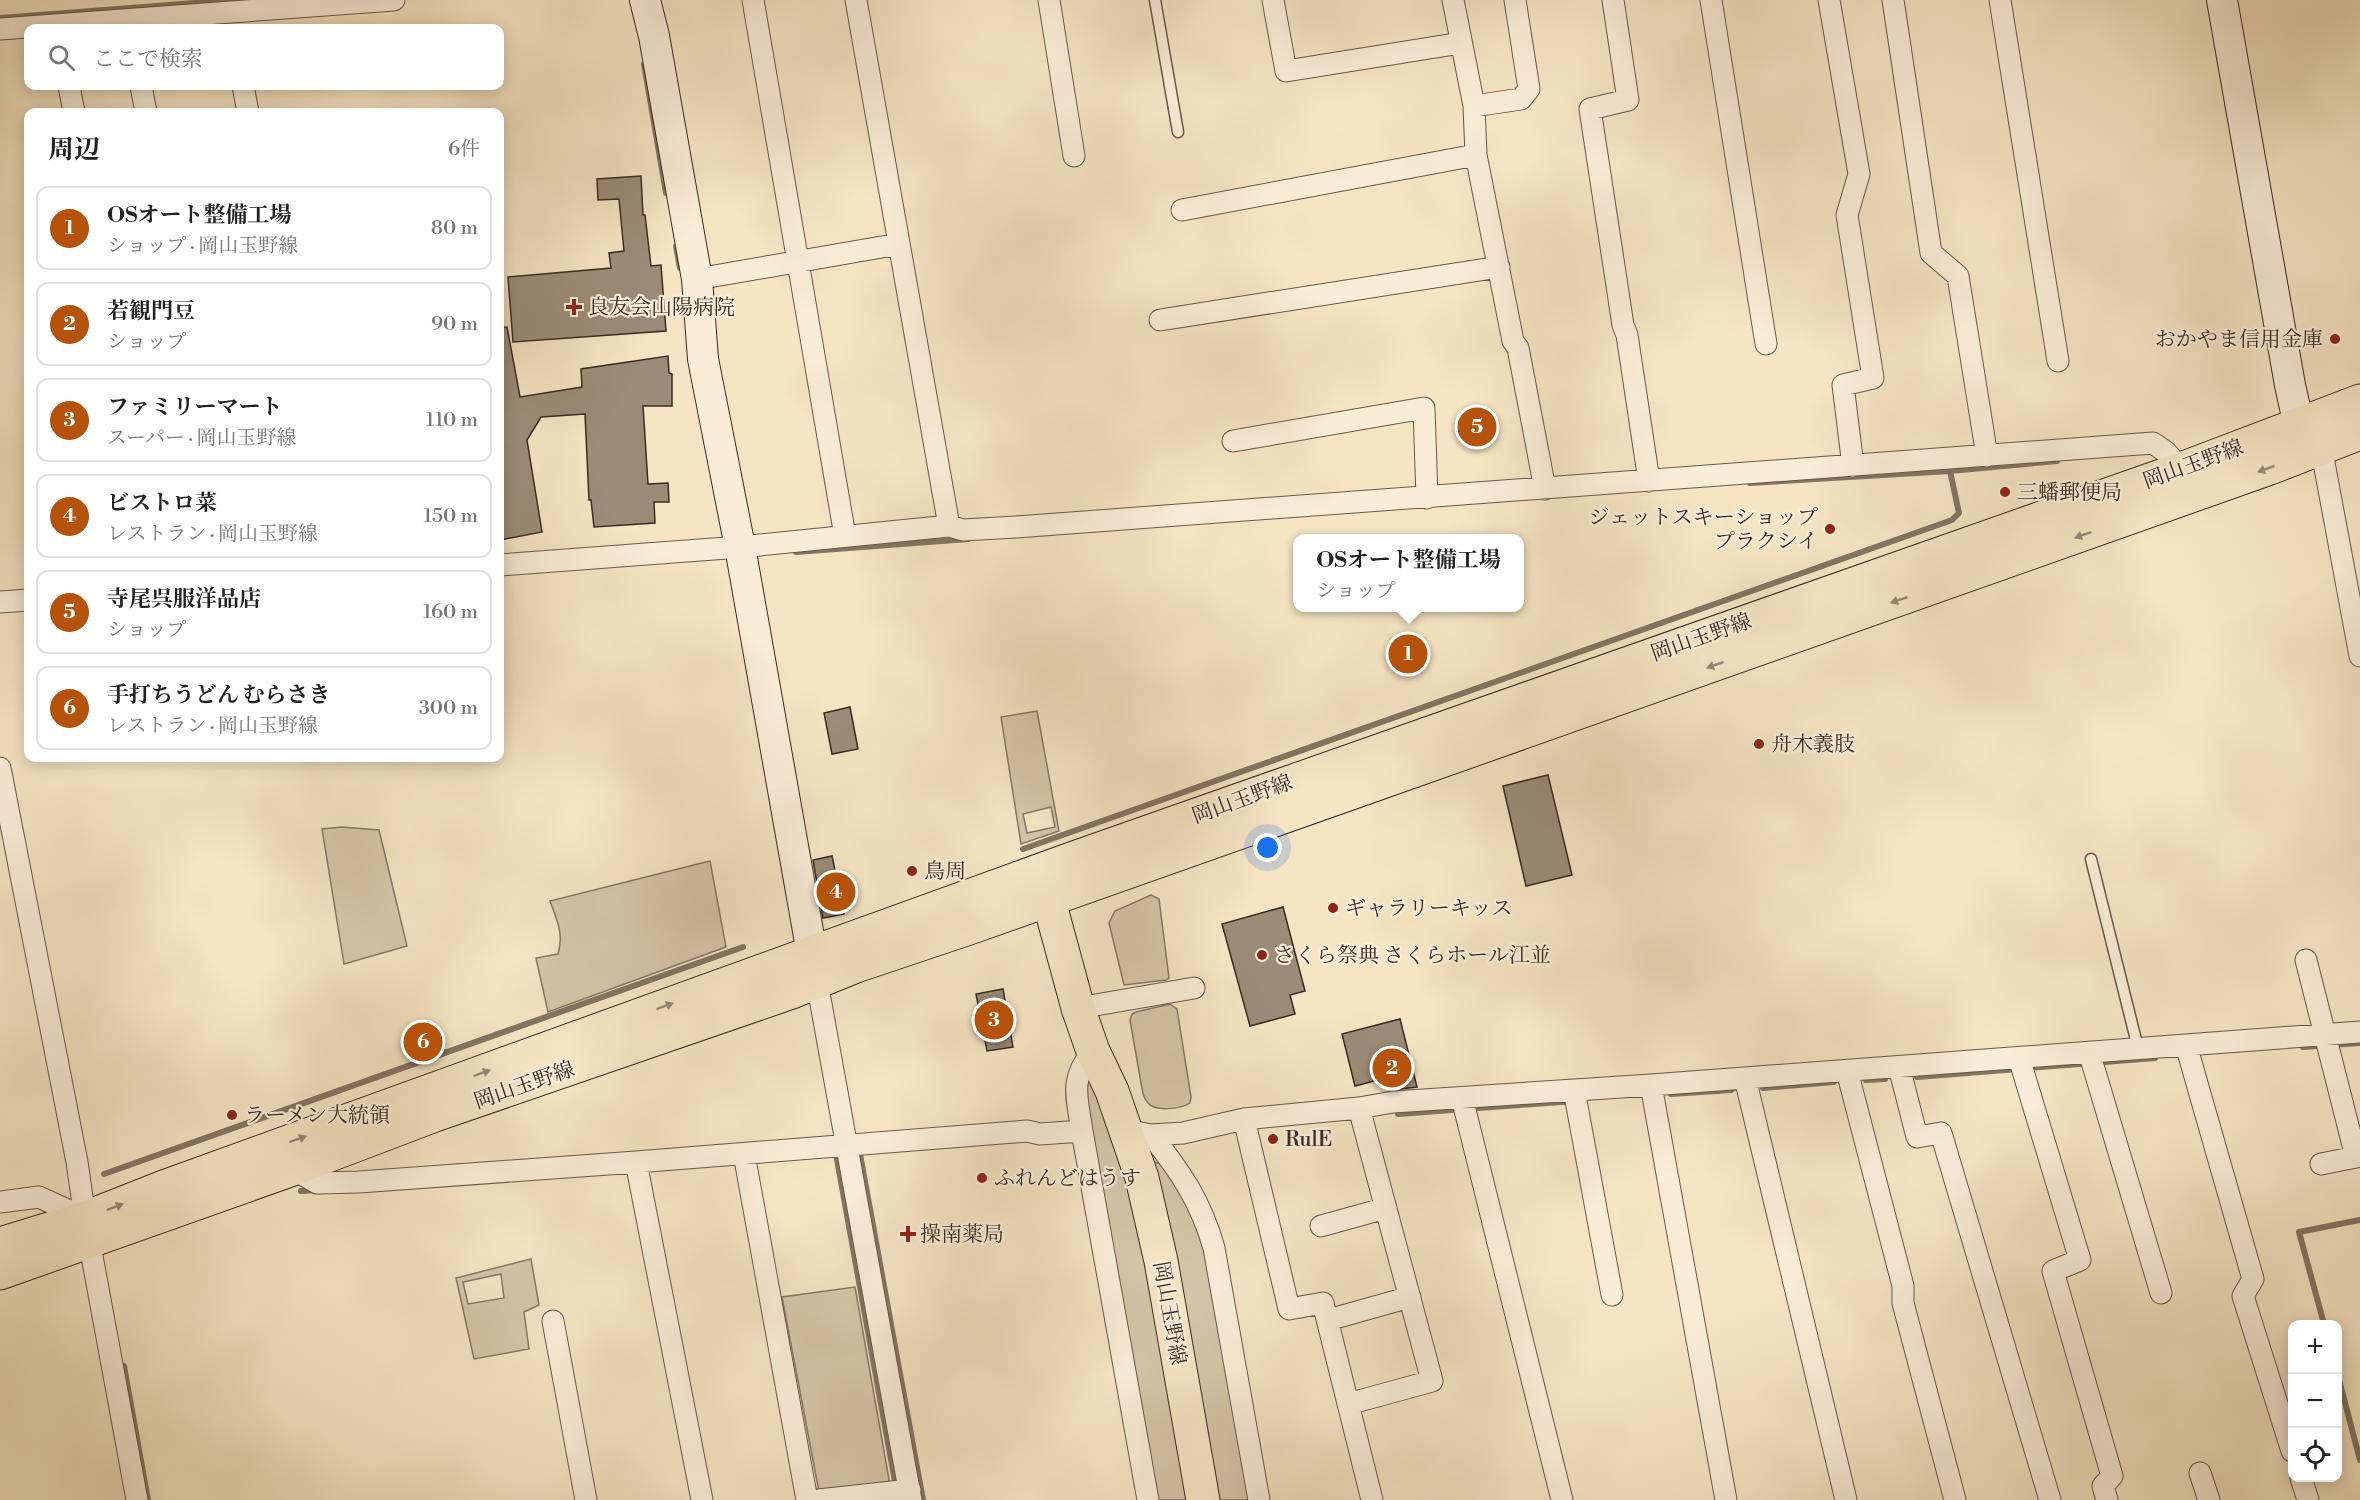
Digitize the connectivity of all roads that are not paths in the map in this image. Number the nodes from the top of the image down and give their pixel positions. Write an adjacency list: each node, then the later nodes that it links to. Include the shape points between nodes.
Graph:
1 (394, 0): 16 (street)
2 (645, 0): 35 (street)
3 (753, 0): 33 (street)
4 (856, 0): 32 (street)
5 (1049, 0): 30 (street)
6 (1155, 0): 28 (lane)
7 (1273, 0): 20 (street, via 1286,71)
8 (1453, 0): 20 (street)
9 (1515, 0): 24 (street, via 1529,89 1521,99)
10 (1613, 0): 46 (street, via 1628,100 1590,109)
11 (1711, 0): 37 (street)
12 (1829, 0): 44 (street, via 1859,174 1847,215 1874,378 1842,385)
13 (1893, 0): 43 (street, via 1931,253 1958,276)
14 (2000, 0): 38 (street)
15 (2222, 0): 41 (street, via 2288,374)
16 (231, 20): 17 (street)
17 (130, 24)
18 (24, 28): 19 (street)
19 (0, 29)
20 (1461, 43): 24 (street)
21 (70, 90): 25 (street)
22 (142, 90): 26 (street)
23 (244, 90): 27 (street)
24 (1474, 106): 29 (street)
25 (73, 108)
26 (145, 108)
27 (247, 108)
28 (1178, 132)
29 (1476, 155): 31 (street); 34 (street)
30 (1074, 156)
31 (1182, 210)
32 (899, 244): 33 (street); 49 (street)
33 (798, 261): 35 (street); 50 (street)
34 (1499, 267): 36 (street); 47 (street)
35 (697, 279): 51 (street, via 703,359)
36 (1160, 320)
37 (1766, 344)
38 (2058, 361)
39 (2360, 401): 41 (main road, 岡山玉野線)
40 (2360, 433): 41 (main road, 岡山玉野線)
41 (2310, 436): 45 (main road, 岡山玉野線); 55 (street); 58 (main road, 岡山玉野線, one-way to 58)
42 (1233, 441): 48 (street, via 1424,408)
43 (1987, 456): 44 (street); 45 (street, via 2153,443)
44 (1853, 466): 46 (street)
45 (2181, 469): 58 (main road, 岡山玉野線, via 1577,680)
46 (1649, 481): 47 (street)
47 (1545, 489): 48 (street)
48 (1427, 498): 49 (street, via 1006,528 963,530)
49 (949, 526): 50 (street)
50 (845, 536): 51 (street)
51 (740, 547): 52 (street); 60 (street)
52 (504, 565)
53 (24, 600): 54 (street)
54 (0, 602)
55 (2360, 656)
56 (0, 768): 90 (street)
57 (2091, 860): 65 (lane)
58 (1044, 885): 60 (main road, 岡山玉野線, via 856,966); 62 (main road, 岡山玉野線)
59 (2306, 960): 64 (street)
60 (814, 968): 81 (street); 85 (main road, 岡山玉野線); 90 (main road, 岡山玉野線, one-way to 60, via 172,1184)
61 (1194, 988): 62 (street)
62 (1078, 1008): 66 (main road, 岡山玉野線)
63 (2360, 1032): 64 (street)
64 (2327, 1042): 67 (street); 83 (street, via 2356,1157)
65 (2138, 1048): 67 (street); 68 (street)
66 (1093, 1051): 79 (street, via 1081,1065 1076,1080); 80 (main road, 岡山玉野線)
67 (2187, 1051): 99 (street, via 2253,1279 2243,1296)
68 (2091, 1059): 69 (street); 93 (street)
69 (2021, 1064): 70 (street); 117 (street, via 2080,1260 2053,1270 2112,1476 2103,1486)
70 (1899, 1067): 71 (street); 116 (street, via 1917,1137 1941,1133)
71 (1848, 1071): 72 (street); 115 (street)
72 (1744, 1078): 73 (street); 114 (street)
73 (1651, 1085): 74 (street); 113 (street)
74 (1576, 1098): 75 (street); 94 (street)
75 (1465, 1107): 76 (street, via 1393,1102); 112 (street)
76 (1359, 1108): 77 (street); 88 (street)
77 (1244, 1119): 78 (street); 96 (street, via 1289,1309 1323,1303)
78 (1196, 1129): 80 (street, via 1183,1133); 86 (street, via 1187,1139)
79 (1082, 1131): 81 (street, via 1027,1131); 108 (street)
80 (1138, 1132): 86 (street); 109 (main road, 岡山玉野線, via 1142,1178 1161,1261)
81 (848, 1151): 82 (street); 102 (street)
82 (745, 1160): 84 (street); 106 (street)
83 (2321, 1164)
84 (637, 1166): 85 (street, via 317,1183); 105 (street)
85 (293, 1169): 90 (main road, 岡山玉野線)
86 (1179, 1170): 110 (street, via 1207,1222 1214,1248)
87 (0, 1202): 90 (street, via 39,1197)
88 (1386, 1208): 89 (street); 95 (street)
89 (1322, 1226)
90 (87, 1230): 91 (main road, 岡山玉野線); 92 (main road, 岡山玉野線); 103 (street)
91 (0, 1244)
92 (0, 1273)
93 (2161, 1293)
94 (1612, 1294)
95 (1410, 1297): 96 (street); 98 (street, via 1432,1381)
96 (1328, 1320): 98 (street)
97 (553, 1321): 104 (street)
98 (1348, 1404): 111 (street)
99 (2288, 1438)
100 (2200, 1473): 118 (street)
101 (2302, 1482): 119 (street)
102 (903, 1493): 107 (street)
103 (137, 1500)
104 (586, 1500)
105 (702, 1500)
106 (807, 1500)
107 (819, 1500)
108 (1148, 1500)
109 (1203, 1500)
110 (1259, 1500)
111 (1372, 1500)
112 (1562, 1500)
113 (1726, 1500)
114 (1846, 1500)
115 (1955, 1500)
116 (2050, 1500)
117 (2108, 1500)
118 (2209, 1500)
119 (2308, 1500)

